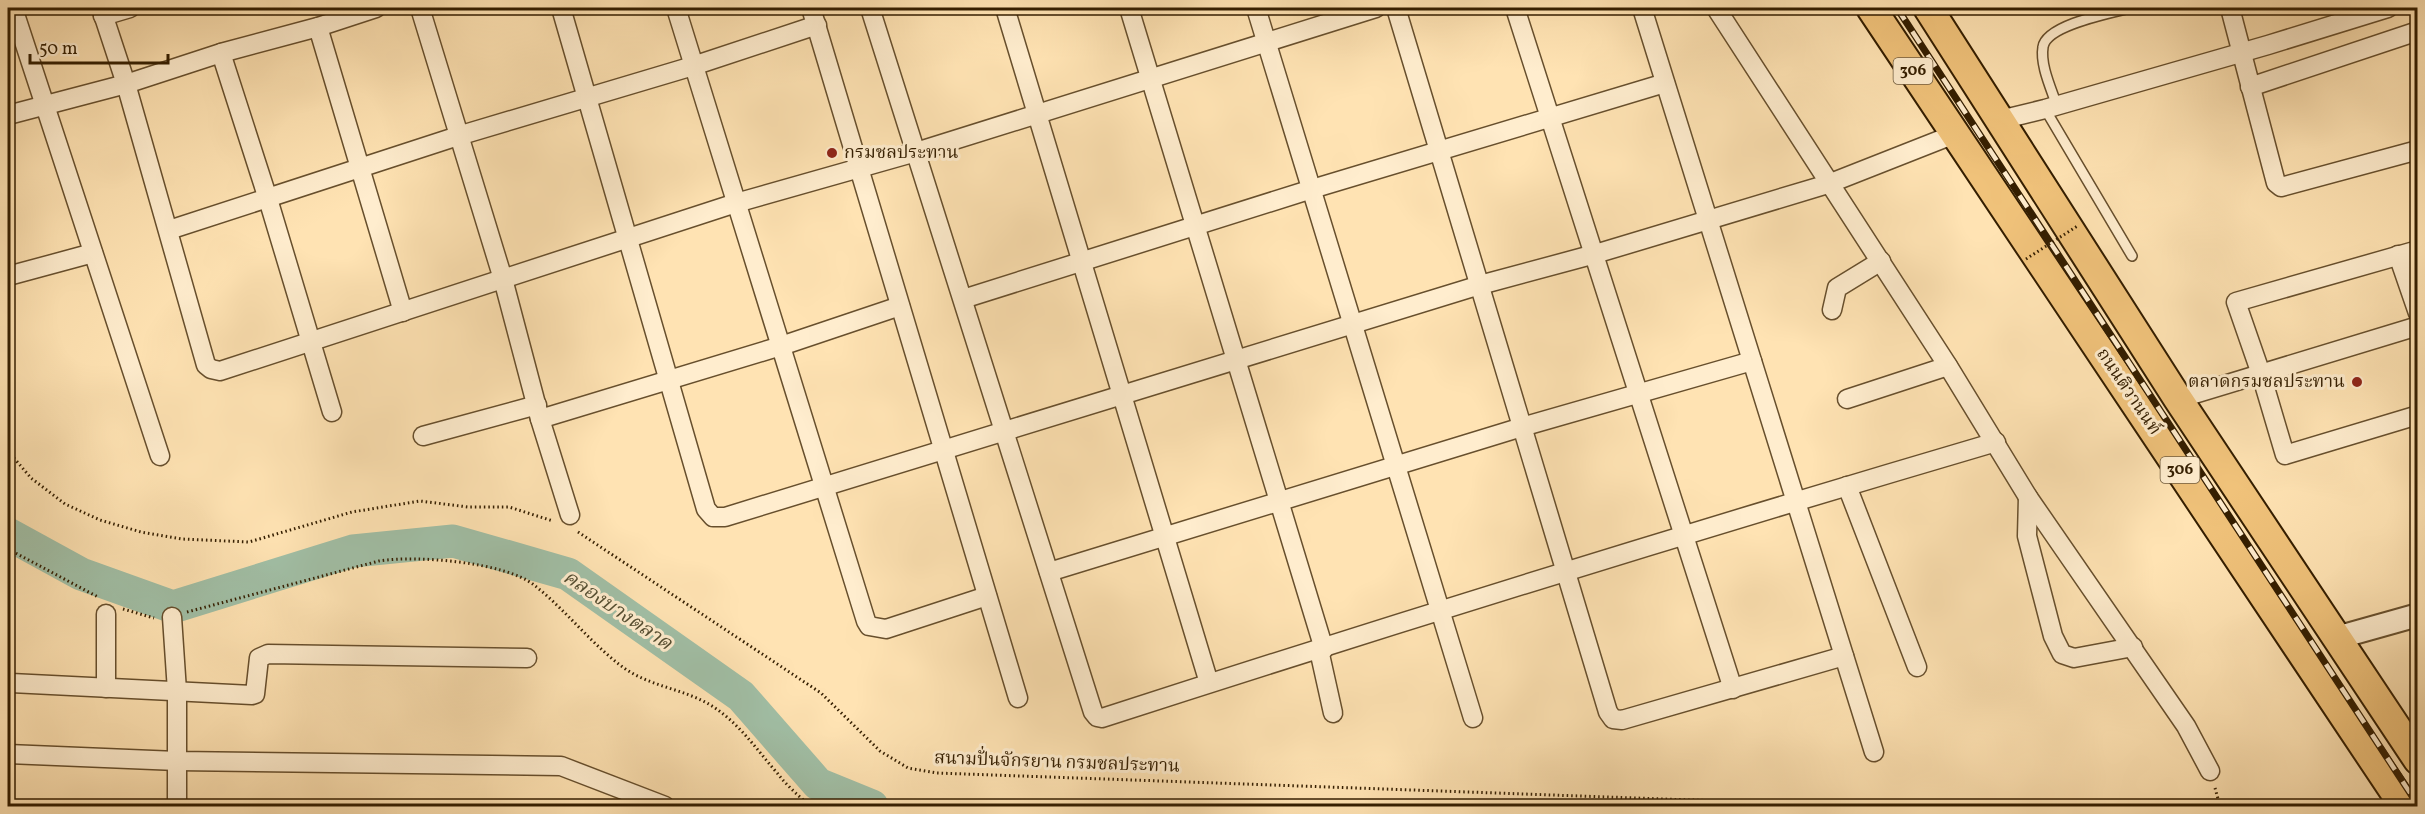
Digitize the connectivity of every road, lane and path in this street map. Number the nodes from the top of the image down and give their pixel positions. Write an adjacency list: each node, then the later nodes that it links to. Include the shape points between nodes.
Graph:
1 (13, 8): 26 (street)
2 (129, 8): 22 (street)
3 (376, 8): 24 (street)
4 (420, 8): 43 (street)
5 (561, 8): 35 (street)
6 (676, 8): 30 (street)
7 (811, 8): 23 (street)
8 (1005, 8): 38 (street)
9 (1129, 8): 31 (street)
10 (1256, 8): 27 (street)
11 (1376, 8): 27 (street)
12 (1396, 8): 44 (street)
13 (1515, 8): 40 (street)
14 (1642, 8): 32 (street)
15 (1716, 8): 49 (street)
16 (1871, 8): 42 (main road, ถนนติวานนท์ / 306)
17 (1928, 8): 41 (main road, ถนนติวานนท์ / 306)
18 (2130, 8): 37 (lane, via 2062,28 2048,36 2042,59)
19 (2230, 8): 28 (street)
20 (2388, 8): 28 (street)
21 (874, 9): 46 (street)
22 (102, 12): 33 (street)
23 (817, 25): 30 (street); 48 (street)
24 (318, 27): 29 (street); 47 (street)
25 (2416, 38): 34 (street)
26 (15, 39): 36 (street)
27 (1267, 43): 31 (street); 50 (street)
28 (2242, 52): 34 (street); 37 (street)
29 (221, 53): 33 (street); 51 (street)
30 (693, 66): 35 (street); 52 (street)
31 (1151, 80): 38 (street); 55 (street)
32 (1665, 83): 40 (street); 53 (street)
33 (126, 84): 36 (street); 56 (street)
34 (2250, 87): 45 (street, via 2273,176 2281,187)
35 (588, 98): 43 (street); 57 (street)
36 (46, 105): 39 (street); 59 (street)
37 (2051, 107): 41 (street); 62 (lane)
38 (1037, 113): 46 (street); 64 (street)
39 (8, 115)
40 (1551, 118): 44 (street); 60 (street)
41 (2000, 120): 42 (main road); 86 (main road, ถนนติวานนท์ / 306)
42 (1955, 134): 49 (street); 137 (main road, ถนนติวานนท์ / 306)
43 (458, 136): 47 (street); 67 (street)
44 (1439, 150): 50 (street); 68 (street)
45 (2418, 150)
46 (916, 152): 48 (street); 69 (street)
47 (360, 168): 51 (street); 72 (street)
48 (860, 169): 52 (street); 70 (street)
49 (1828, 184): 53 (street); 65 (street)
50 (1312, 189): 55 (street); 74 (street)
51 (268, 199): 56 (street); 76 (street)
52 (736, 203): 57 (street); 77 (street)
53 (1708, 220): 60 (street); 79 (street)
54 (2079, 225): 63 (path, bridge)
55 (1196, 226): 64 (street); 78 (street)
56 (169, 230): 76 (street, via 206,365 211,369 220,371)
57 (627, 237): 67 (street); 82 (street)
58 (2418, 250): 61 (street)
59 (93, 253): 66 (street); 96 (street)
60 (1594, 254): 68 (street); 84 (street)
61 (2398, 255): 73 (street); 81 (street, via 2236,302)
62 (2132, 256)
63 (2026, 259)
64 (1082, 261): 69 (street); 83 (street)
65 (1881, 261): 71 (street, via 1837,288); 80 (street)
66 (8, 276)
67 (503, 279): 72 (street); 88 (street)
68 (1480, 285): 74 (street); 90 (street)
69 (963, 299): 91 (street)
70 (900, 306): 77 (street); 94 (street)
71 (1832, 310)
72 (403, 312): 76 (street)
73 (2418, 313)
74 (1354, 325): 78 (street); 97 (street)
75 (2418, 326): 81 (street)
76 (311, 341): 87 (street)
77 (781, 346): 82 (street); 98 (street)
78 (1237, 361): 83 (street); 102 (street)
79 (1752, 361): 84 (street); 101 (street)
80 (1948, 366): 85 (street); 93 (street)
81 (2261, 374): 86 (street); 89 (street, via 2285,455)
82 (668, 381): 88 (street); 98 (street, via 706,509 713,517 725,517)
83 (1122, 394): 91 (street); 104 (street)
84 (1639, 395): 90 (street); 105 (street)
85 (1847, 399)
86 (2178, 399): 114 (main road, ถนนติวานนท์ / 306)
87 (332, 412)
88 (538, 412): 92 (street); 103 (street)
89 (2418, 416)
90 (1522, 427): 97 (street); 107 (street)
91 (1005, 431): 94 (street); 108 (street)
92 (423, 436)
93 (1996, 442): 99 (street); 100 (street)
94 (944, 449): 98 (street); 109 (street)
95 (8, 451): 103 (path, สนามปั่นจักรยาน กรมชลประทาน, via 31,478 65,504 100,520 182,539 249,542 352,512 420,501 509,507)
96 (160, 456)
97 (1396, 466): 102 (street); 111 (street)
98 (823, 485): 109 (street, via 869,626 886,628)
99 (1847, 486): 101 (street); 119 (street)
100 (2028, 497): 115 (street); 115 (street, via 2027,536 2053,636 2062,654 2074,657)
101 (1796, 501): 105 (street); 117 (street)
102 (1279, 503): 104 (street); 116 (street)
103 (567, 522): 136 (path, สนามปั่นจักรยาน กรมชลประทาน, via 821,693 880,751 908,768 937,773)
104 (1164, 536): 108 (street); 121 (street)
105 (1684, 536): 107 (street); 123 (street)
106 (8, 549): 110 (path)
107 (1565, 570): 111 (street); 123 (street, via 1613,719 1622,720)
108 (1049, 572): 121 (street, via 1097,717)
109 (987, 596): 125 (street)
110 (108, 606): 113 (path, via 153,618); 122 (street)
111 (1441, 611): 116 (street); 127 (street)
112 (2418, 615): 114 (street)
113 (172, 617): 124 (street); 135 (path, via 379,561 433,560 496,568 521,576 535,586 625,669 713,706 748,736 779,777)
114 (2336, 638): 131 (main road, ถนนติวานนท์ / 306)
115 (2133, 647): 132 (street, via 2186,726)
116 (1322, 649): 121 (street); 126 (street)
117 (1844, 656): 123 (street); 128 (street)
118 (527, 658): 124 (street, via 268,654 259,658 255,694)
119 (1917, 667)
120 (8, 681): 122 (street)
121 (1209, 683)
122 (106, 688): 124 (street)
123 (1733, 689)
124 (177, 691): 130 (street)
125 (1018, 698)
126 (1333, 713)
127 (1473, 718)
128 (1874, 752)
129 (8, 754): 130 (street)
130 (177, 760): 133 (street); 134 (street, via 561,766)
131 (2418, 760)
132 (2210, 771)
133 (177, 807)
134 (665, 807)
135 (810, 807)
136 (1859, 807)
137 (2404, 807)

